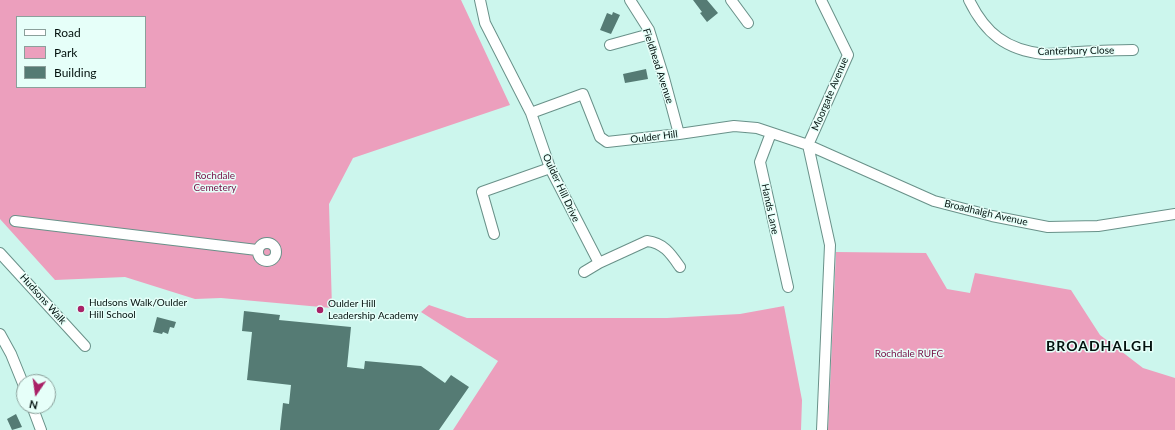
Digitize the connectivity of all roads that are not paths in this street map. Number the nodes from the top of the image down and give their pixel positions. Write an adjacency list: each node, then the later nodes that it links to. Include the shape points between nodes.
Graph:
1 (480, 0): 10 (street, Oulder Hill Drive, via 485,23)
2 (630, 0): 7 (street, Fieldhead Avenue)
3 (731, 0): 6 (street)
4 (821, 0): 13 (street, Moorgate Avenue, via 848,55)
5 (969, 0): 9 (street, Canterbury Close, via 976,15 989,31 1006,44 1024,51 1045,54)
6 (748, 23)
7 (650, 34): 8 (street); 12 (street, Fieldhead Avenue)
8 (610, 45)
9 (1133, 50)
10 (530, 113): 12 (street, Oulder Hill, via 583,94 600,137 607,142); 14 (street, Oulder Hill Drive)
11 (771, 133): 12 (street, Oulder Hill, via 757,128 734,126); 13 (street, Oulder Hill); 23 (street, Hands Lane, via 760,162)
12 (679, 134)
13 (808, 145): 15 (street, Broadhalgh Avenue, via 934,201 1048,227 1098,226); 29 (street, via 830,245)
14 (550, 168): 17 (street, via 482,192); 20 (street, Oulder Hill Drive)
15 (1175, 214)
16 (15, 220): 18 (street)
17 (494, 234)
18 (258, 250)
19 (0, 253): 25 (street, Hudsons Walk)
20 (598, 263): 21 (street, via 648,242 658,243 666,248); 22 (street)
21 (680, 267)
22 (584, 272)
23 (788, 287)
24 (0, 334): 26 (street)
25 (85, 346)
26 (19, 374)
27 (35, 414): 28 (street)
28 (41, 430)
29 (822, 430)

